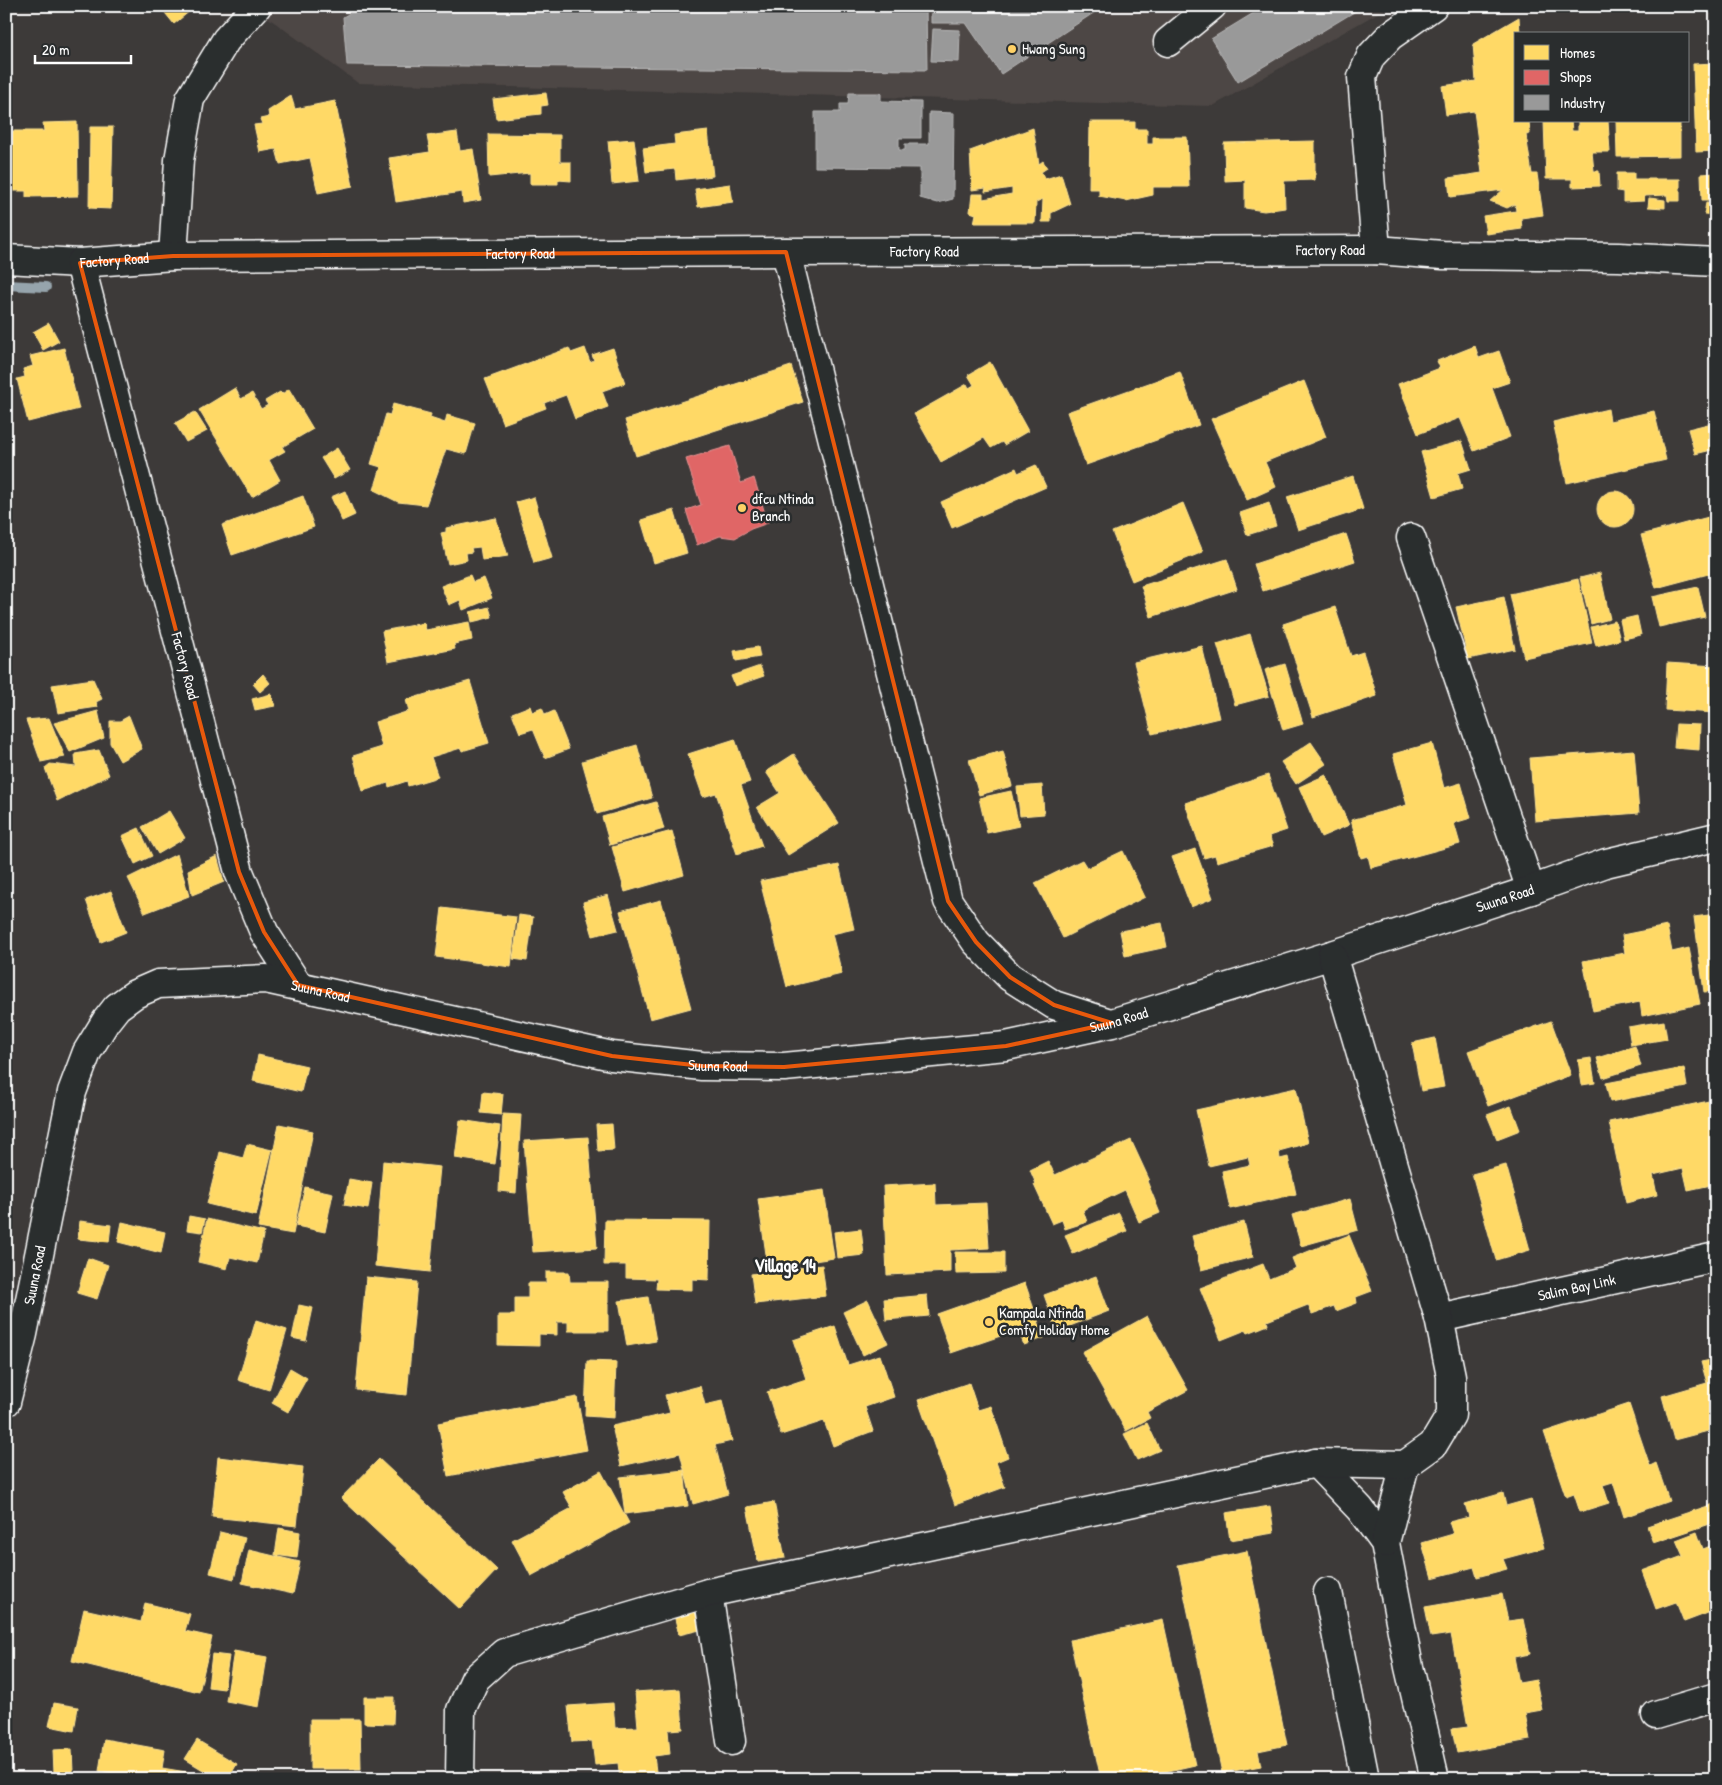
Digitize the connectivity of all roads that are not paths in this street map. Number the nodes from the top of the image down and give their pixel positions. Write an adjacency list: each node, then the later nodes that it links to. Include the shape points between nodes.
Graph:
1 (258, 6): 7 (street, via 226,40 190,99 180,160)
2 (1212, 6): 4 (street)
3 (1433, 6): 5 (street, via 1390,36 1371,56 1362,77)
4 (1168, 42)
5 (1376, 250): 6 (street, Factory Road); 9 (street, Factory Road, via 1443,255 1619,257)
6 (786, 252): 7 (street, Factory Road); 16 (street, via 948,901 976,942 1010,977 1054,1005)
7 (173, 256): 10 (street, Factory Road)
8 (6, 259): 10 (street)
9 (1716, 262)
10 (80, 264): 15 (street, Factory Road, via 239,872 264,932)
11 (1411, 538): 13 (street)
12 (1716, 837): 13 (street, Suuna Road, via 1606,863)
13 (1531, 890): 14 (street, Suuna Road)
14 (1332, 955): 16 (street, Suuna Road); 18 (street)
15 (298, 985): 16 (street, Suuna Road, via 612,1056 702,1066 784,1067 1006,1046); 19 (street, Suuna Road, via 266,979 158,984 135,994 117,1007 106,1021 87,1052 72,1092 24,1334)
16 (1112, 1023)
17 (1716, 1257): 18 (street, Salim Bay Link)
18 (1439, 1318): 21 (street, via 1451,1376 1451,1415 1433,1445)
19 (6, 1402)
20 (1316, 1463): 21 (street); 22 (street, via 1360,1509); 23 (street)
21 (1405, 1465): 22 (street)
22 (1385, 1543): 30 (street)
23 (708, 1592): 27 (street); 28 (street, via 504,1653 475,1678 461,1710)
24 (1328, 1592): 29 (street)
25 (1716, 1697): 26 (street)
26 (1656, 1715)
27 (731, 1741)
28 (460, 1779)
29 (1365, 1779)
30 (1435, 1779)

